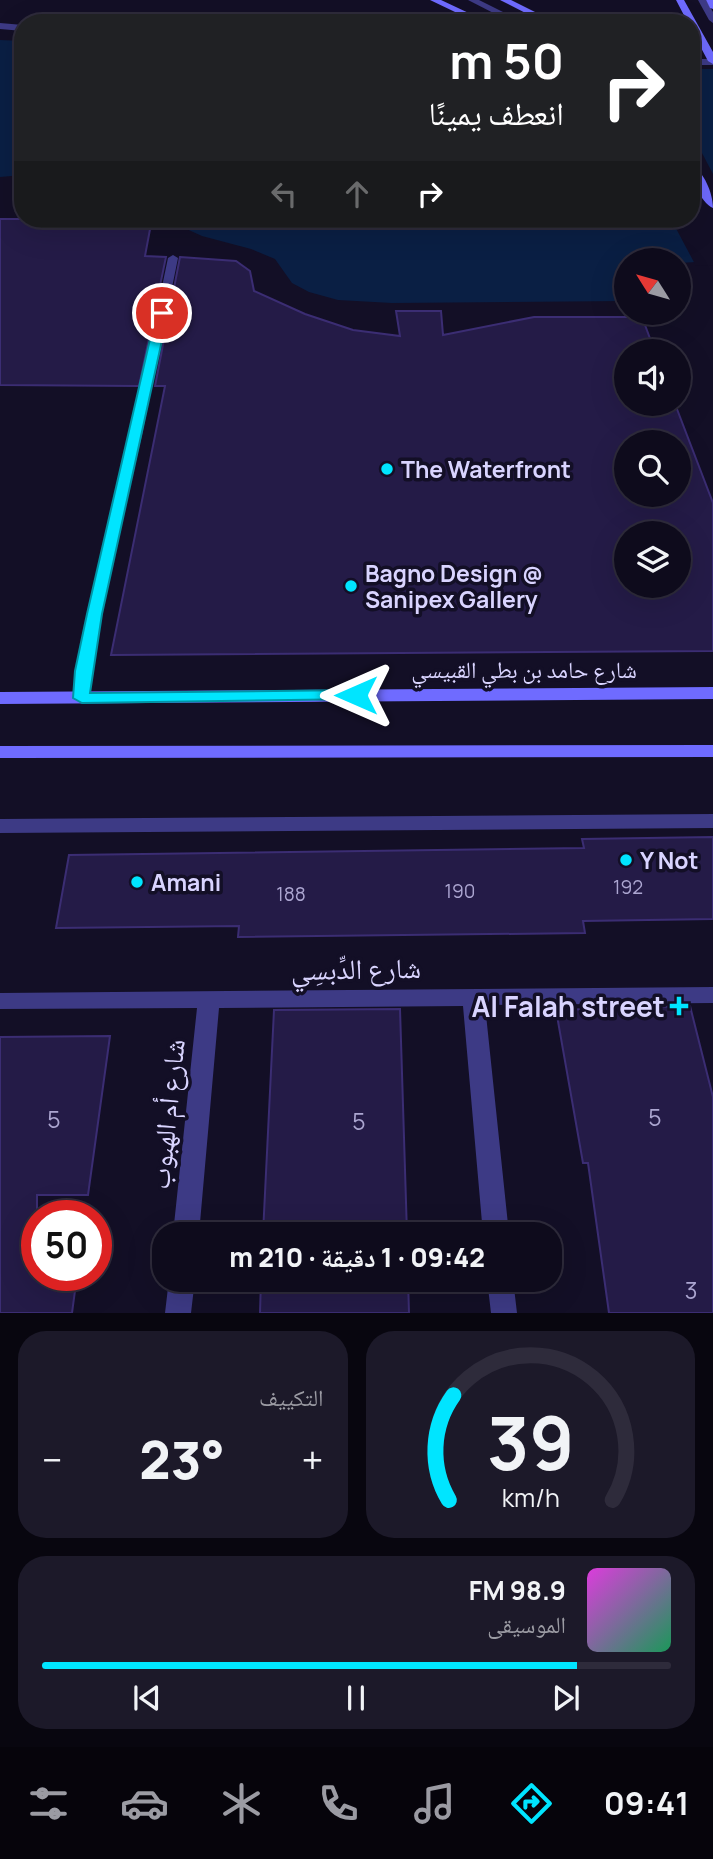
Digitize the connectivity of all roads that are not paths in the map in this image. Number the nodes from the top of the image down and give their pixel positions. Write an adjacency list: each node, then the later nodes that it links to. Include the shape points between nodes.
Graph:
1 (435, 0): 7 (main road)
2 (472, 0): 8 (street)
3 (504, 0): 9 (main road)
4 (702, 0): 10 (street)
5 (710, 0): 6 (main road)
6 (713, 6)
7 (466, 14)
8 (502, 14)
9 (534, 14)
10 (713, 20)
11 (700, 37): 12 (main road)
12 (713, 61)
13 (700, 183): 14 (main road)
14 (713, 205)
15 (173, 258): 18 (lane, via 83,671)
16 (713, 692): 18 (main road, شارع حامد بن بطي القبيسي)
17 (0, 698): 18 (main road, شارع حامد بن بطي القبيسي)
18 (82, 698)
19 (711, 751): 20 (main road)
20 (0, 752)
21 (713, 821): 22 (street)
22 (0, 826)
23 (713, 995): 24 (street, شارع الدِّبسِي)
24 (473, 997): 25 (street, شارع الدِّبسِي); 28 (street)
25 (209, 1000): 26 (street, شارع الدِّبسِي); 27 (street, شارع أم الهبوب)
26 (0, 1001)
27 (187, 1222)
28 (495, 1222)
29 (180, 1292): 31 (street)
30 (502, 1292): 32 (street)
31 (178, 1313)
32 (504, 1313)

